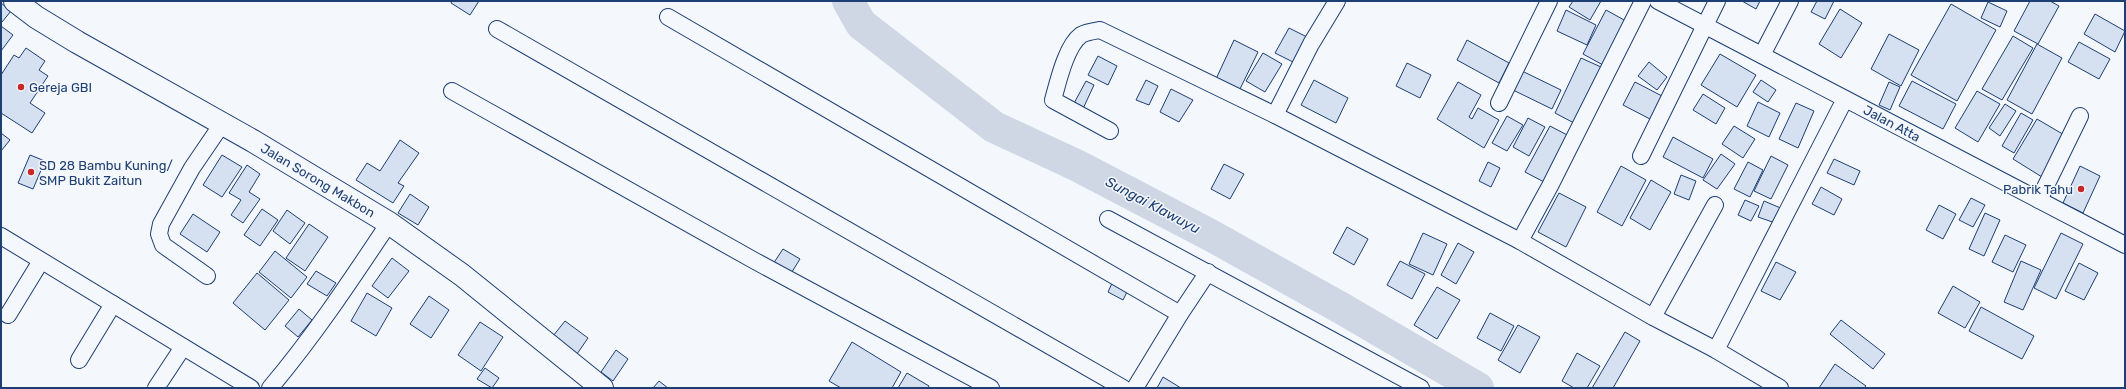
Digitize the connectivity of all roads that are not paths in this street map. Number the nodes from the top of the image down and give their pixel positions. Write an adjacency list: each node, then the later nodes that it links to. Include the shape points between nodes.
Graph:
1 (15, 1): 17 (highway, Jalan Sorong Makbon, via 77,42)
2 (1338, 1): 15 (street, via 1311,44)
3 (1550, 1): 14 (street)
4 (1643, 1): 25 (street)
5 (1658, 1): 9 (street, Jalan Atta)
6 (1717, 1): 9 (street)
7 (1790, 1): 11 (street)
8 (668, 17): 31 (street)
9 (1706, 26): 11 (street, Jalan Atta); 19 (street)
10 (497, 29): 42 (street)
11 (1762, 55): 13 (street, Jalan Atta)
12 (452, 91): 41 (street, via 755,261)
13 (1845, 99): 20 (street, Jalan Atta); 35 (street)
14 (1499, 103)
15 (1275, 115): 18 (street, via 1100,30 1082,34 1074,43 1059,77 1053,100); 25 (street)
16 (2080, 116): 20 (street)
17 (222, 124): 23 (highway, Jalan Sorong Makbon); 29 (street, via 192,168 161,224 159,234 163,245)
18 (1110, 131)
19 (1642, 156)
20 (2039, 200): 26 (street, Jalan Atta)
21 (1715, 205): 33 (street)
22 (1108, 219): 28 (street)
23 (389, 223): 39 (street, via 339,299); 40 (highway, Jalan Sorong Makbon, via 462,274)
24 (1, 236): 27 (street)
25 (1520, 241): 33 (street)
26 (2125, 245)
27 (41, 261): 30 (street); 32 (street)
28 (1208, 272): 31 (street); 44 (street)
29 (206, 276)
30 (113, 304): 34 (street); 36 (street)
31 (1180, 314): 43 (street)
32 (8, 315)
33 (1653, 318): 35 (street)
34 (183, 347): 37 (street); 38 (street)
35 (1716, 350): 45 (street)
36 (79, 360)
37 (156, 388)
38 (251, 388)
39 (270, 388)
40 (602, 388)
41 (991, 388)
42 (1123, 388)
43 (1135, 388)
44 (1421, 388)
45 (1780, 388)

